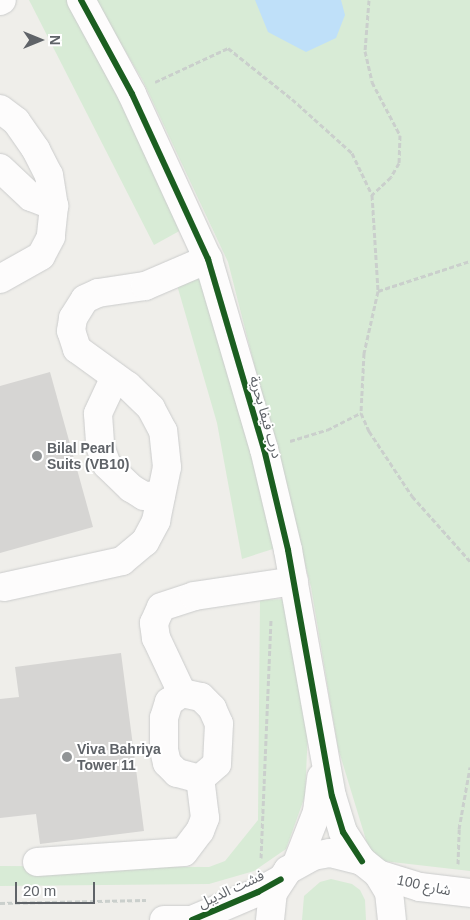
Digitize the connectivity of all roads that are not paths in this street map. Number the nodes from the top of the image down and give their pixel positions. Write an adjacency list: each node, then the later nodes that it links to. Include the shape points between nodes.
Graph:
1 (81, 0): 5 (street, درب فيفا بحرية, via 132,94)
2 (0, 109): 4 (street, via 16,121 36,150 49,175)
3 (0, 168): 4 (street, via 31,197)
4 (54, 206): 6 (street, via 51,237 41,256)
5 (208, 259): 7 (street, via 145,286 98,292 77,307 71,331 77,349); 9 (street, درب فيفا بحرية, via 264,449)
6 (0, 279)
7 (114, 378): 8 (street, via 128,386 151,408 163,431 167,467); 8 (street, via 98,414 100,446 107,465 144,496)
8 (160, 495): 10 (street, via 156,521 145,542 122,561)
9 (281, 582): 11 (street, via 194,596 161,607 154,623 156,638); 12 (street, درب فيفا بحرية)
10 (4, 587)
11 (182, 693): 13 (street, via 201,697 212,708 219,724 217,764); 13 (street, via 169,702 164,718 164,750 167,763 176,773)
12 (323, 751): 15 (street, درب فيفا بحرية, via 343,832); 16 (street, درب فيفا بحرية, via 317,812)
13 (200, 779): 14 (street, via 205,818 200,831 184,852)
14 (36, 862)
15 (370, 867): 16 (street, شارع 100, via 330,853); 17 (street, شارع 100, via 420,887); 21 (street, درب فيفا بحرية, via 389,892)
16 (289, 871): 19 (street, فشت الديبل, via 258,892); 20 (street, درب فيفا بحرية, via 273,893)
17 (463, 892)
18 (158, 910): 19 (street, فشت الديبل)
19 (192, 920)
20 (270, 920)
21 (392, 920)

